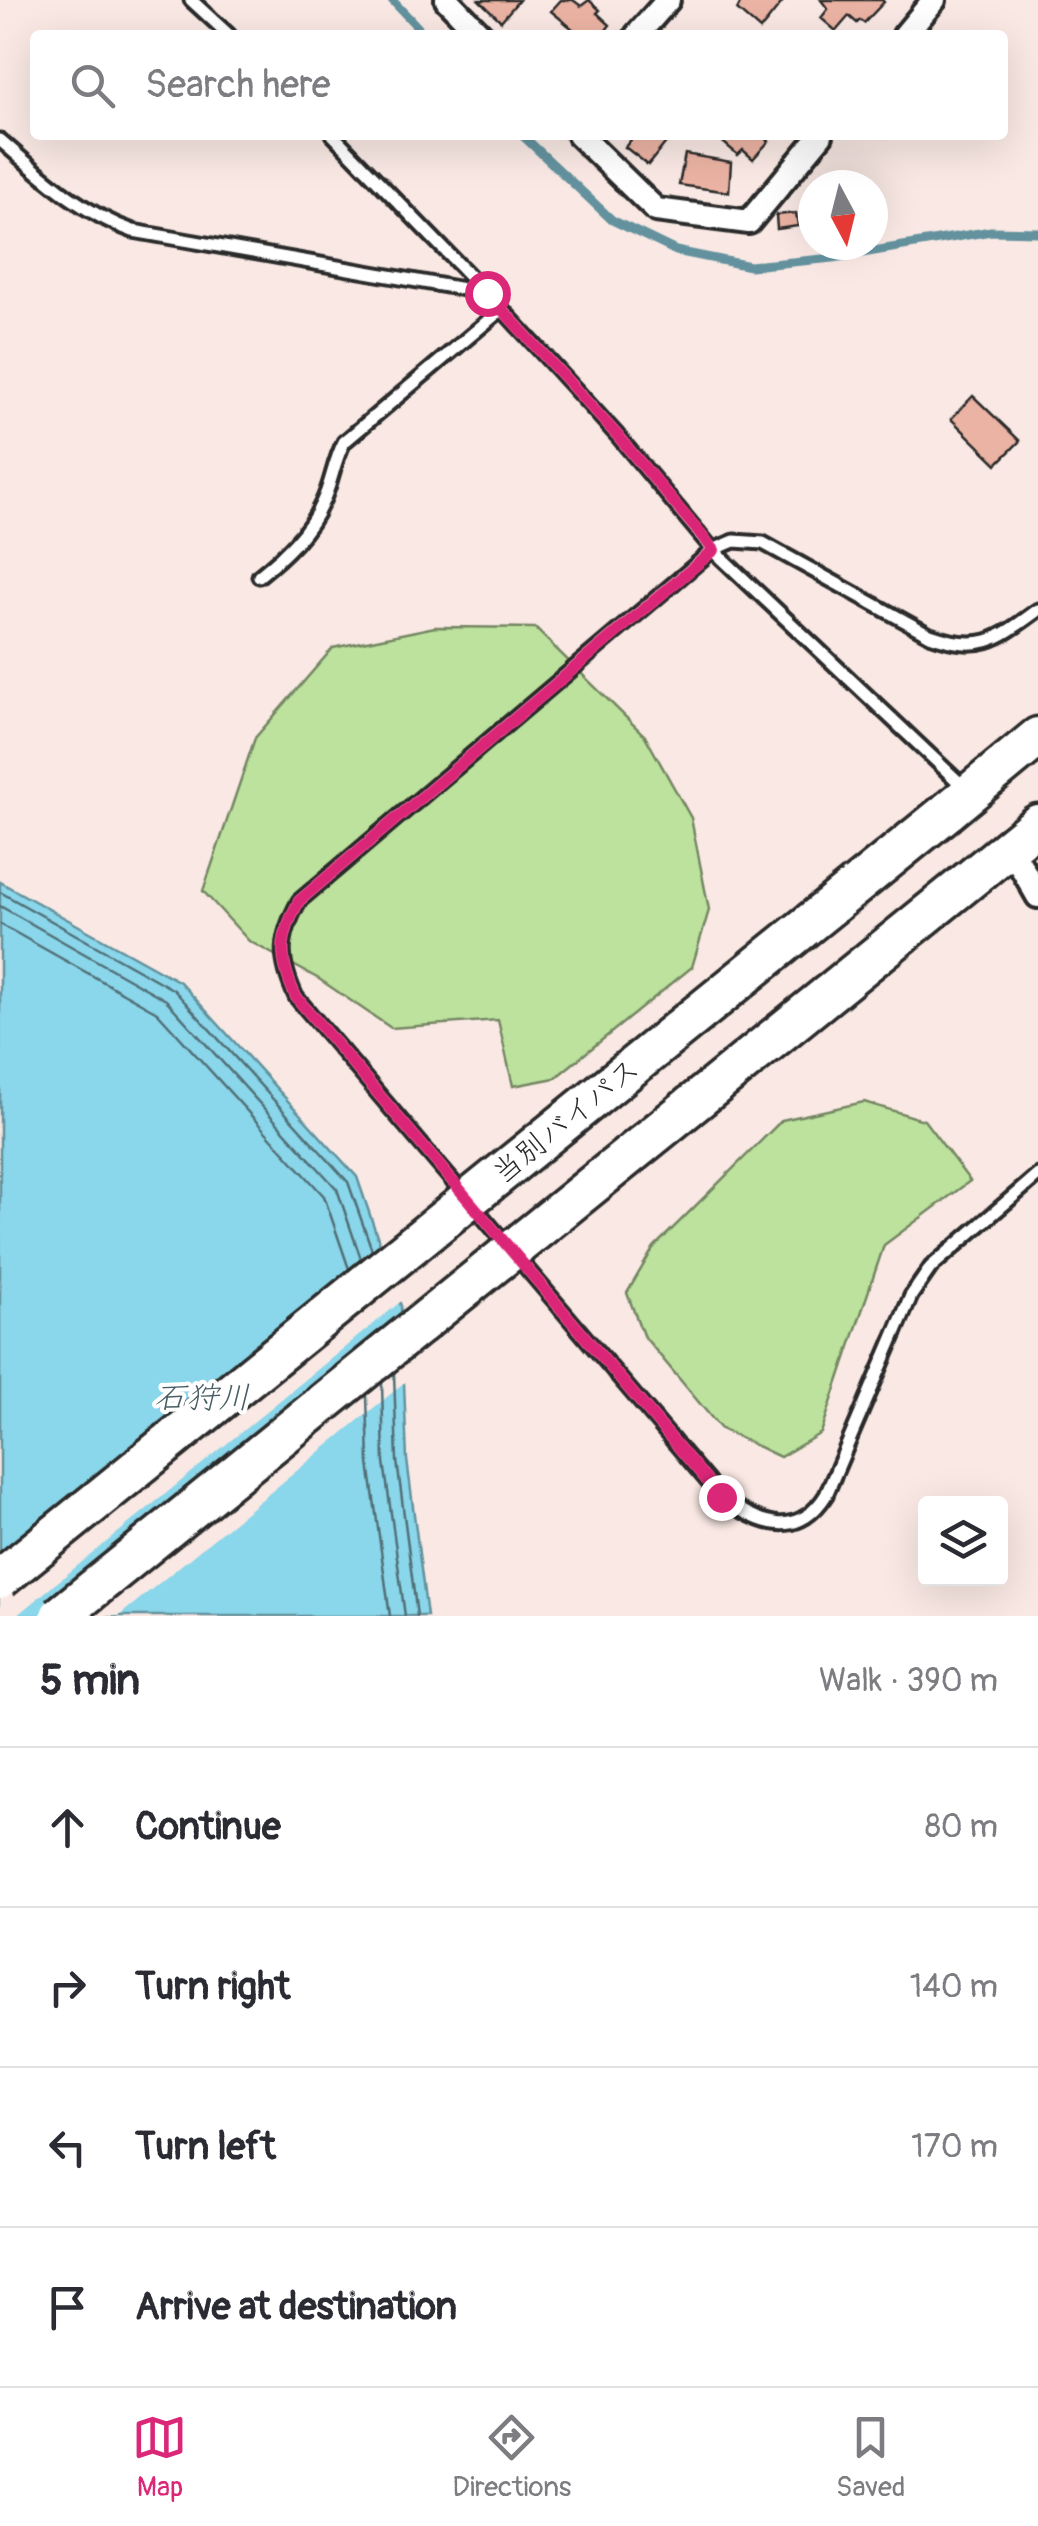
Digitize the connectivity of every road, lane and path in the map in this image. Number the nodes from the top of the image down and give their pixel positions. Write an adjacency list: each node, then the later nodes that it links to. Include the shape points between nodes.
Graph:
1 (191, 0): 5 (lane)
2 (447, 0): 6 (street)
3 (668, 0): 7 (street)
4 (934, 0): 8 (street)
5 (223, 30)
6 (476, 30)
7 (642, 30)
8 (909, 30)
9 (0, 140): 13 (lane, via 79,206 133,231)
10 (339, 140): 13 (lane)
11 (584, 140): 12 (street, via 656,210 748,222)
12 (818, 140)
13 (487, 293): 14 (lane)
14 (502, 309): 15 (lane); 16 (lane, via 344,442 322,503 289,553)
15 (714, 550): 17 (lane, via 734,541 763,543 954,644 1000,638); 19 (lane); 22 (lane, via 299,901 284,929 282,954 296,997 721,1497 771,1524 799,1522 826,1495 895,1328 931,1267)
16 (259, 576)
17 (1038, 610)
18 (1038, 737): 19 (highway, 当別バイパス)
19 (958, 802): 23 (highway, 当別バイパス, bridge)
20 (1024, 835): 21 (street); 24 (highway, bridge)
21 (1038, 896)
22 (1038, 1175)
23 (0, 1579)
24 (60, 1616)

